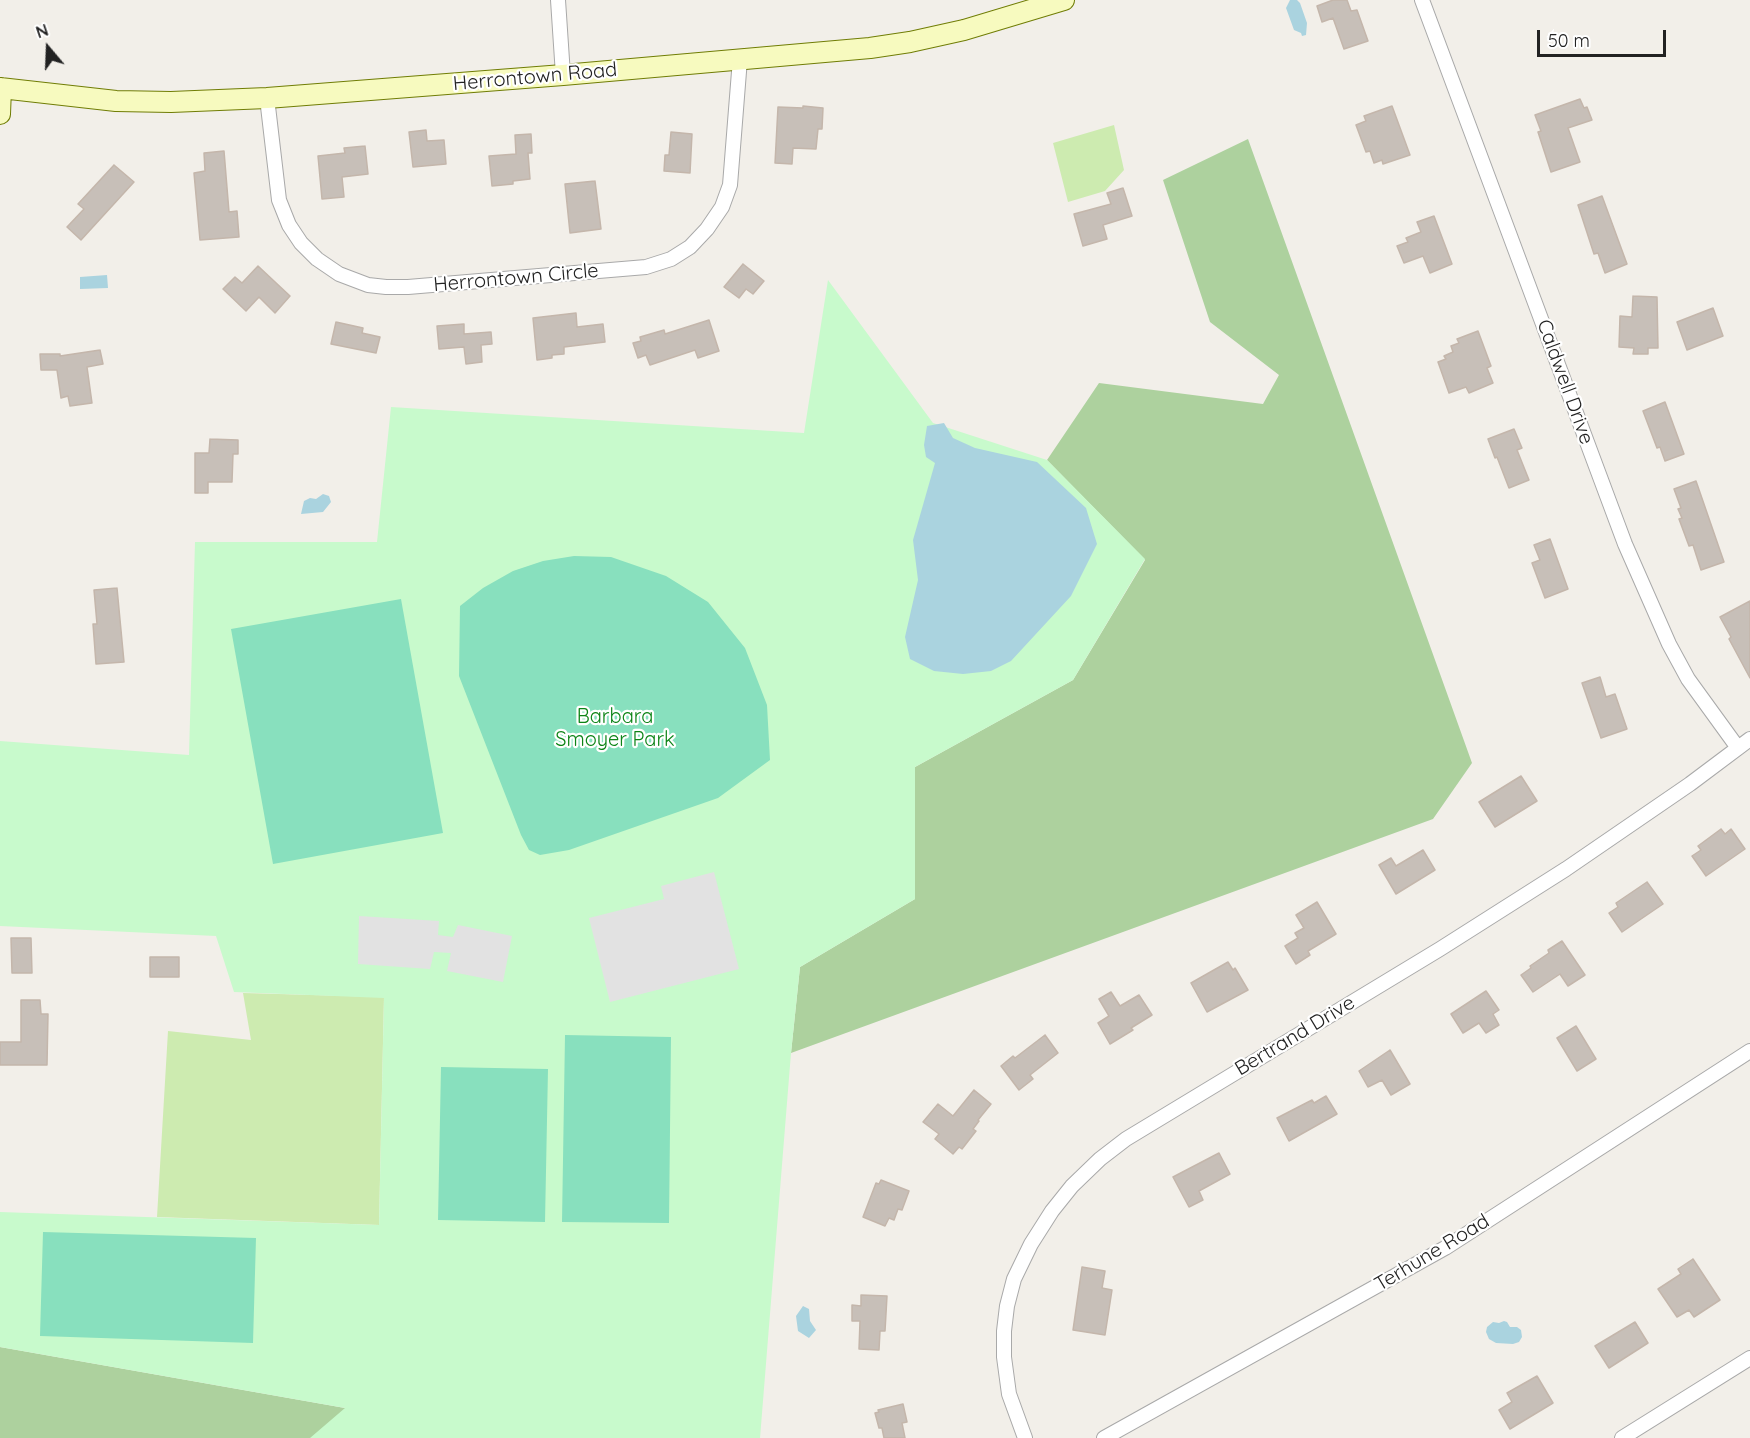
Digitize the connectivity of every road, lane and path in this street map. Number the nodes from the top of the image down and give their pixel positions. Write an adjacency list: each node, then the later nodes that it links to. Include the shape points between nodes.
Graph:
1 (558, 0): 5 (street)
2 (1064, 0): 4 (street, Herrontown Road, via 933,38)
3 (1422, 0): 10 (street, Caldwell Drive, via 1625,544 1669,644 1699,695)
4 (740, 60): 5 (street, Herrontown Road); 7 (street, Herrontown Circle, via 730,185 722,207 690,247 671,259 646,267 432,285 368,285 339,274 301,243 279,200)
5 (563, 75): 7 (street, Herrontown Road)
6 (0, 88): 7 (street, Herrontown Road, via 116,101); 8 (street)
7 (267, 98)
8 (0, 114)
9 (1750, 739): 10 (street, Bertrand Drive)
10 (1738, 748): 13 (street, Bertrand Drive, via 1566,869 1440,950 1126,1139 1072,1186 1031,1244 1014,1279 1007,1306 1004,1357 1009,1394)
11 (1750, 1051): 14 (street, Terhune Road, via 1445,1248)
12 (1750, 1358): 15 (street)
13 (1025, 1438)
14 (1104, 1438)
15 (1622, 1438)

